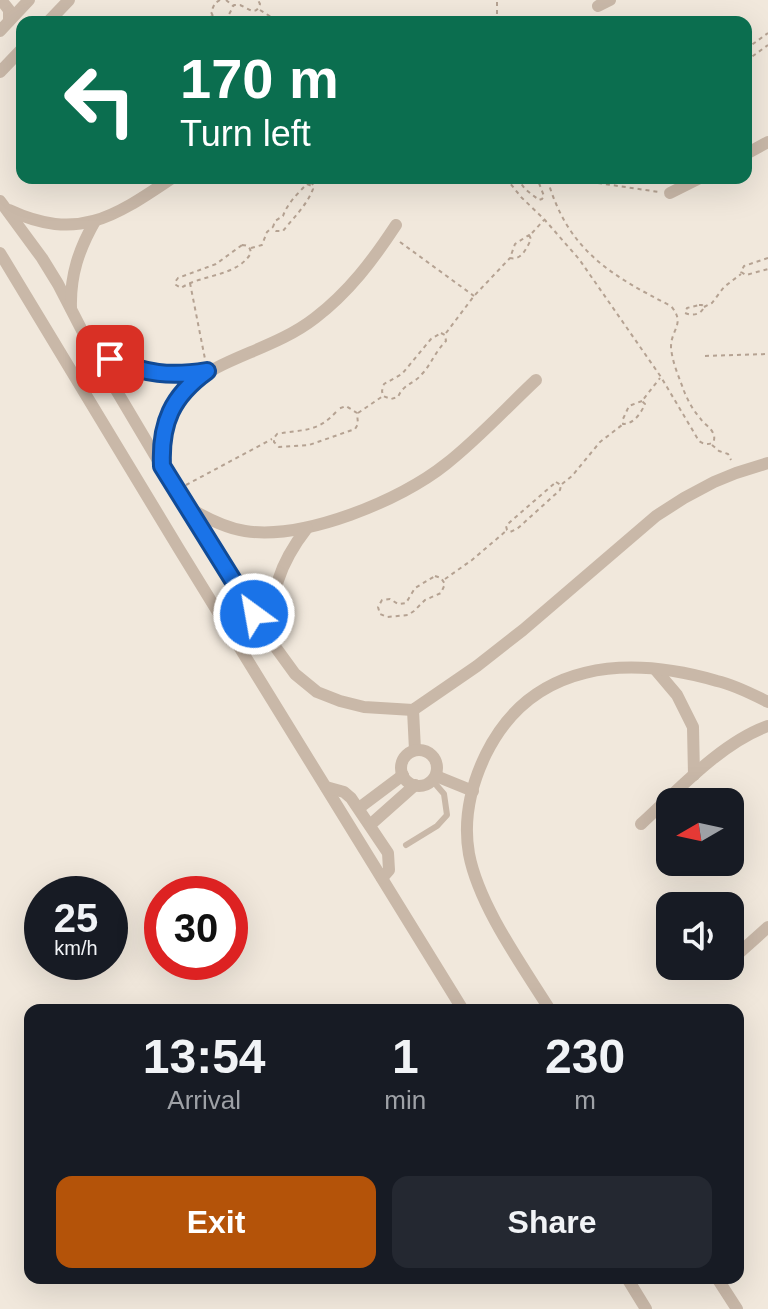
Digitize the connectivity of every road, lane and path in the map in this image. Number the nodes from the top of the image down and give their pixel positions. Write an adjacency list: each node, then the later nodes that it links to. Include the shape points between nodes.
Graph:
1 (1, 0): 13 (street, via 9,10)
2 (29, 0): 13 (street)
3 (69, 0): 9 (street)
4 (220, 0): 10 (path, via 211,7)
5 (226, 0): 7 (path)
6 (258, 0): 8 (path)
7 (233, 6): 8 (path); 11 (path)
8 (259, 9): 12 (path)
9 (54, 16)
10 (213, 16)
11 (228, 16)
12 (270, 16)
13 (5, 26)
14 (16, 55): 15 (street)
15 (0, 72)
16 (162, 184): 27 (street)
17 (511, 184): 26 (path)
18 (521, 184): 19 (path, via 539,200 544,196)
19 (539, 184)
20 (548, 184): 42 (path, via 566,224 593,258 671,306)
21 (604, 184): 24 (path)
22 (688, 184): 24 (street)
23 (312, 186): 28 (path, via 304,187); 28 (path, via 313,193 283,231)
24 (671, 192)
25 (3, 205): 27 (street, via 50,224); 40 (street, via 42,258)
26 (544, 219): 30 (path); 48 (path, via 579,259)
27 (95, 221): 40 (street, via 75,264)
28 (273, 227): 31 (path, via 262,245)
29 (393, 230): 38 (path); 47 (street, via 360,276 314,319)
30 (530, 235): 33 (path, via 515,244); 33 (path, via 523,253)
31 (250, 249): 37 (path, via 243,263); 37 (path, via 242,245 216,264 175,282 181,288)
32 (0, 253): 75 (street)
33 (510, 258): 38 (path)
34 (768, 258): 36 (path, via 743,267)
35 (768, 269): 36 (path)
36 (742, 273): 39 (path)
37 (190, 283): 47 (path)
38 (474, 296): 43 (path)
39 (704, 307): 41 (path, via 699,314); 41 (path, via 691,306)
40 (71, 311): 44 (street)
41 (685, 313): 42 (path)
42 (677, 317): 55 (path, via 673,357 685,395 713,433)
43 (445, 335): 50 (path, via 431,339 402,374 384,384); 50 (path, via 421,376 403,387 398,397)
44 (90, 346): 47 (street, via 133,369 156,374); 57 (street)
45 (768, 354): 46 (path)
46 (705, 356)
47 (207, 371): 57 (street, via 169,413)
48 (661, 377): 51 (path); 55 (path, via 699,441)
49 (536, 380): 62 (street, via 445,465 379,503)
50 (383, 396): 52 (path)
51 (642, 401): 53 (path, via 629,406); 53 (path, via 640,413)
52 (357, 413): 54 (path, via 346,406 311,430); 54 (path, via 355,429 309,445 276,446)
53 (623, 424): 59 (path)
54 (274, 438): 60 (path)
55 (711, 443): 58 (path, via 728,454)
56 (768, 463): 58 (street)
57 (162, 466): 60 (street)
58 (736, 473): 68 (street, via 656,516 523,630)
59 (561, 485): 63 (path, via 517,529); 63 (path, via 554,483)
60 (176, 490): 61 (street)
61 (185, 506): 62 (street, via 243,531); 65 (street)
62 (307, 528): 65 (street, via 292,547 273,592)
63 (507, 530): 64 (path)
64 (444, 581): 64 (path, via 429,579 406,603 386,599 378,611 387,617 412,613 441,593)
65 (271, 641): 68 (street, via 295,674 317,692 364,707)
66 (655, 669): 67 (street, via 720,681); 72 (street, via 677,695 693,727); 76 (street, via 623,666 547,686 496,735)
67 (768, 702)
68 (413, 710): 70 (street)
69 (768, 726): 72 (street, via 752,731)
70 (415, 750): 71 (street, via 403,760); 73 (street, via 431,753 436,760)
71 (403, 775): 74 (street); 77 (street)
72 (694, 775): 78 (street)
73 (434, 778): 74 (street); 76 (street); 80 (lane, via 444,794 447,815)
74 (415, 785): 79 (street)
75 (326, 787): 77 (street, via 348,794); 81 (street)
76 (473, 791): 85 (street, via 467,812 469,854 482,897)
77 (359, 808): 79 (street)
78 (641, 824)
79 (370, 825): 81 (street, via 390,861)
80 (406, 845)
81 (382, 878): 84 (street)
82 (768, 927): 83 (street)
83 (744, 949)
84 (459, 1004)
85 (546, 1004)
86 (631, 1284): 88 (street)
87 (721, 1284): 89 (street)
88 (646, 1309)
89 (737, 1309)

